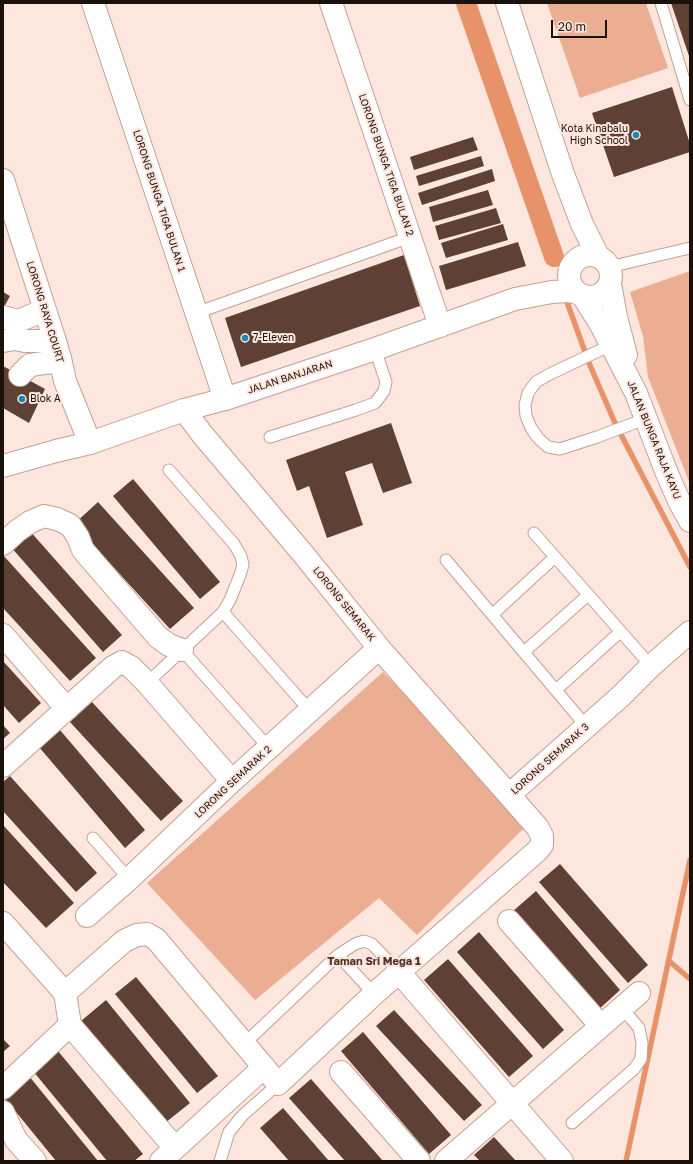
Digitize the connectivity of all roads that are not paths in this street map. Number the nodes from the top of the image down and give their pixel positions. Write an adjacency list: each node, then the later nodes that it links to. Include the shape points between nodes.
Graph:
1 (93, 3): 15 (street, LORONG BUNGA TIGA BULAN 1)
2 (331, 3): 8 (street, LORONG BUNGA TIGA BULAN 2)
3 (507, 3): 6 (street)
4 (662, 3): 5 (lane)
5 (690, 100)
6 (563, 174): 10 (street, via 574,227); 11 (street, via 582,224)
7 (3, 180): 14 (street, LORONG RAYA COURT)
8 (410, 237): 15 (lane); 17 (street, LORONG BUNGA TIGA BULAN 2)
9 (690, 248): 11 (lane)
10 (573, 263): 11 (street, via 586,254); 12 (street, via 568,280); 13 (street, via 549,282)
11 (606, 269): 12 (street, via 606,290 596,297); 24 (street)
12 (579, 294): 13 (street, JALAN BANJARAN, via 567,291 552,292); 21 (street, JALAN BUNGA RAJA KAYU, via 592,309)
13 (515, 299): 17 (street, JALAN BANJARAN)
14 (45, 310): 16 (street, via 18,320); 19 (street, LORONG RAYA COURT)
15 (196, 313): 25 (street, LORONG BUNGA TIGA BULAN 1)
16 (3, 317)
17 (440, 326): 20 (street, JALAN BANJARAN)
18 (3, 341): 19 (street)
19 (55, 341): 22 (street, LORONG RAYA COURT)
20 (375, 349): 25 (street, JALAN BANJARAN); 28 (lane, via 386,382 384,391 375,403)
21 (602, 349): 24 (street, JALAN BUNGA RAJA KAYU); 27 (lane, via 536,382 528,393 525,406 531,428 548,447 560,449)
22 (61, 362): 23 (street, via 30,365); 29 (street, LORONG RAYA COURT, via 65,381)
23 (20, 375)
24 (636, 393): 27 (street, JALAN BUNGA RAJA KAYU)
25 (225, 399): 26 (street, JALAN BANJARAN)
26 (184, 410): 29 (street, JALAN BANJARAN); 43 (street, LORONG SEMARAK)
27 (645, 418): 32 (street, JALAN BUNGA RAJA KAYU, via 677,497)
28 (270, 437)
29 (90, 443): 30 (street, JALAN BANJARAN)
30 (3, 466)
31 (169, 470): 38 (lane, via 234,544 241,556 243,566)
32 (690, 521)
33 (534, 533): 35 (lane)
34 (3, 544): 44 (street, via 30,522 44,516 70,525 83,550 158,637)
35 (555, 557): 37 (lane); 39 (lane)
36 (446, 560): 39 (lane)
37 (588, 595): 40 (lane); 45 (lane)
38 (223, 612): 44 (lane); 50 (lane)
39 (493, 614): 45 (lane)
40 (620, 632): 46 (lane); 48 (lane)
41 (690, 632): 46 (street, LORONG SEMARAK 3)
42 (3, 635): 49 (street)
43 (379, 648): 50 (street, LORONG SEMARAK 2); 55 (street, LORONG SEMARAK)
44 (182, 650): 47 (lane); 52 (lane)
45 (524, 652): 48 (lane)
46 (651, 666): 51 (street, LORONG SEMARAK 3)
47 (147, 683): 49 (street, via 122,662 113,667); 54 (street)
48 (556, 690): 51 (lane)
49 (67, 709): 53 (street)
50 (310, 710): 52 (street, LORONG SEMARAK 2)
51 (586, 726): 55 (street, LORONG SEMARAK 3)
52 (269, 748): 54 (street, LORONG SEMARAK 2)
53 (3, 766)
54 (232, 782): 57 (street, LORONG SEMARAK 2)
55 (509, 795): 62 (street, LORONG SEMARAK 3, via 538,828 542,836 542,845)
56 (93, 838): 57 (lane)
57 (129, 879): 58 (street, LORONG SEMARAK 2)
58 (87, 916)
59 (510, 921): 68 (street)
60 (3, 923): 63 (street)
61 (338, 956): 62 (lane, via 364,941 372,944); 65 (lane); 69 (lane)
62 (399, 972): 65 (street); 74 (street)
63 (65, 993): 67 (street); 69 (street, via 124,941 147,934 156,939)
64 (638, 993): 66 (street)
65 (374, 994): 72 (street)
66 (622, 1008): 68 (street); 76 (lane, via 639,1028 642,1043 641,1059 634,1070)
67 (70, 1025): 73 (street); 78 (street)
68 (601, 1026): 74 (street)
69 (244, 1044): 70 (street)
70 (264, 1067): 72 (street); 78 (street)
71 (341, 1072): 81 (street)
72 (278, 1084): 80 (lane, via 243,1115 229,1132)
73 (3, 1088)
74 (512, 1104): 82 (street); 83 (street)
75 (3, 1112): 77 (street)
76 (572, 1123)
77 (10, 1146): 79 (street)
78 (168, 1154)
79 (35, 1161)
80 (220, 1161)
81 (419, 1161)
82 (446, 1161)
83 (562, 1161)

